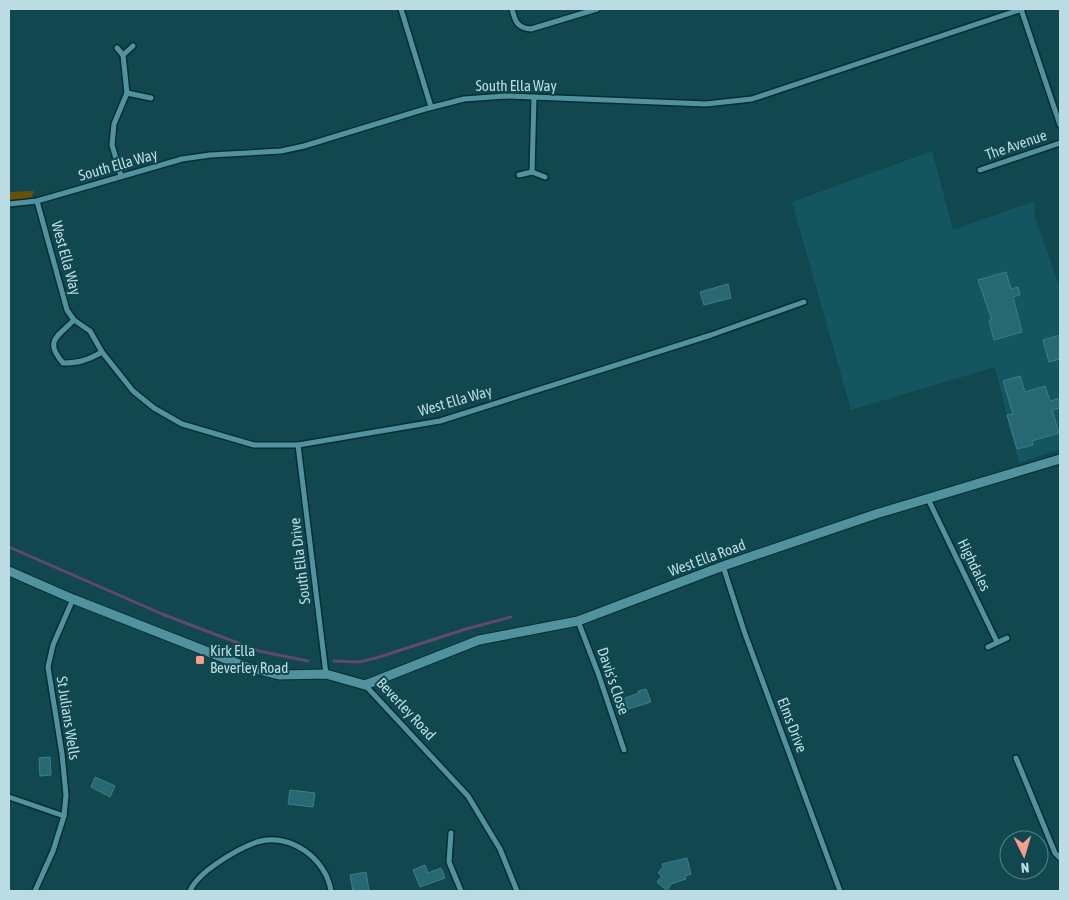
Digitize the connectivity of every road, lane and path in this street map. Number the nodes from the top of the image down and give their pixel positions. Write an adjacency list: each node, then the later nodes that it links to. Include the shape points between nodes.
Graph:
1 (401, 9): 11 (street)
2 (512, 9): 3 (street, via 517,24 531,29)
3 (597, 9)
4 (1021, 9): 9 (street, South Ella Way, via 752,100 706,104); 12 (street)
5 (133, 46): 7 (street)
6 (116, 48): 7 (street)
7 (123, 56): 8 (street)
8 (127, 93): 10 (street); 16 (street, via 114,124 112,145)
9 (534, 97): 11 (street, South Ella Way, via 484,97); 15 (street)
10 (151, 98)
11 (431, 107): 16 (street, South Ella Way, via 304,146 281,151 195,157)
12 (1060, 125)
13 (1060, 143): 14 (street, The Avenue)
14 (980, 170)
15 (532, 172): 17 (street); 18 (street)
16 (121, 176): 19 (street, South Ella Way)
17 (520, 176)
18 (544, 177)
19 (37, 201): 20 (street, South Ella Way); 22 (street, West Ella Way, via 67,310)
20 (9, 204)
21 (804, 302): 24 (street, West Ella Way, via 440,421)
22 (74, 320): 23 (street, West Ella Way, via 90,331); 23 (street, via 60,332 53,345 54,352 64,363 79,363)
23 (102, 352): 24 (street, West Ella Way, via 133,391 182,424 254,445)
24 (298, 445): 34 (street, South Ella Drive)
25 (1060, 459): 26 (street, West Ella Road)
26 (928, 499): 27 (street, West Ella Road); 32 (street, Highdales)
27 (723, 566): 30 (street, West Ella Road); 49 (street, Elms Drive)
28 (9, 571): 29 (street, Beverley Road)
29 (73, 599): 34 (street, Beverley Road, via 244,666 279,675); 39 (street, St Julians Wells, via 53,644 48,667 62,754 66,795)
30 (578, 621): 35 (street, West Ella Road, via 479,640); 36 (street, Davis's Close)
31 (1007, 638): 32 (street)
32 (997, 642): 33 (street)
33 (988, 647)
34 (326, 674): 35 (street, Beverley Road)
35 (364, 685): 48 (street, Beverley Road, via 468,796 500,849)
36 (624, 750)
37 (1016, 758): 43 (street, via 1055,853)
38 (9, 797): 39 (street)
39 (64, 816): 44 (street, St Julians Wells)
40 (451, 833): 41 (street)
41 (450, 843): 42 (street); 47 (street, via 449,862)
42 (458, 844)
43 (1060, 858)
44 (35, 891)
45 (190, 891): 46 (street, via 209,869 231,853 272,840 288,842 316,860 329,879)
46 (331, 891)
47 (461, 891)
48 (516, 891)
49 (840, 891)

